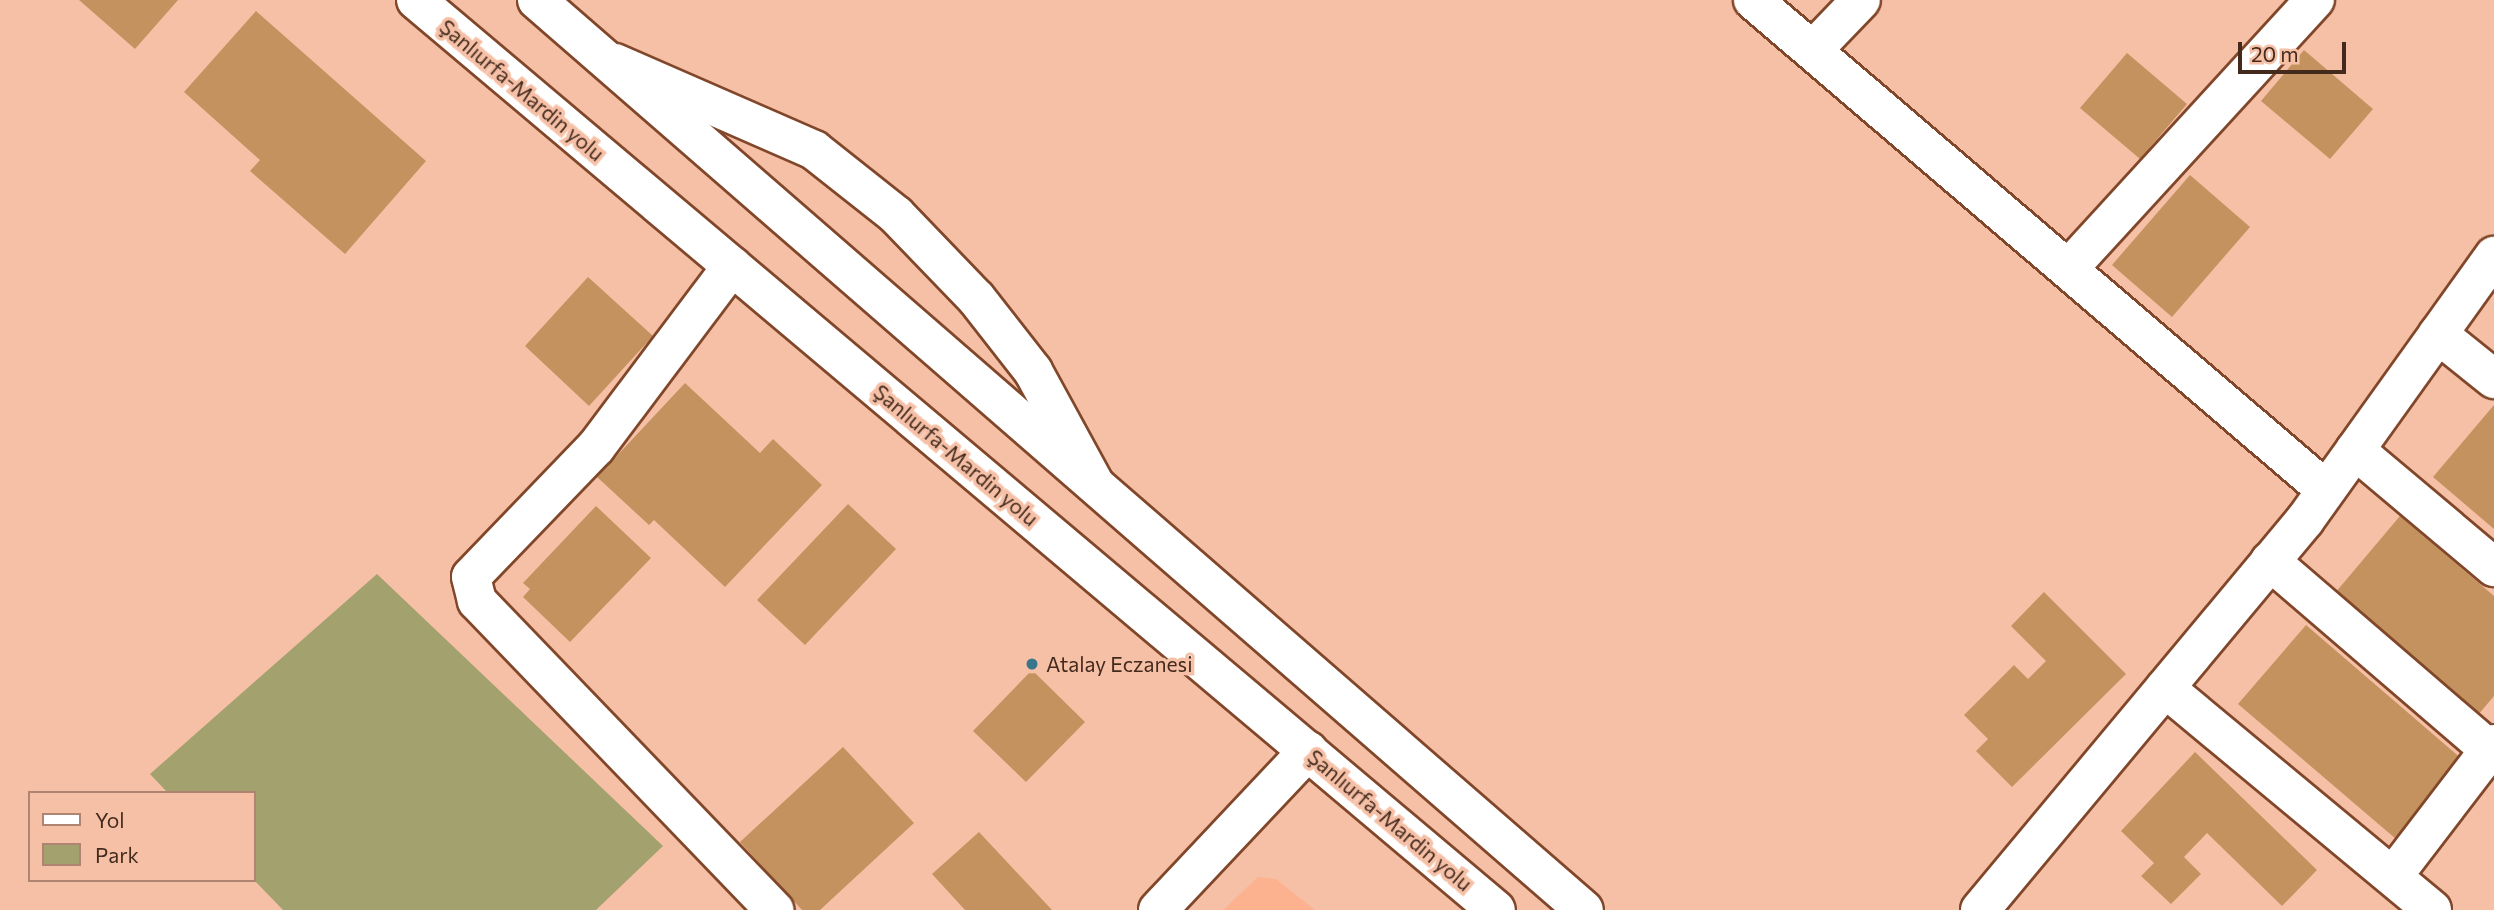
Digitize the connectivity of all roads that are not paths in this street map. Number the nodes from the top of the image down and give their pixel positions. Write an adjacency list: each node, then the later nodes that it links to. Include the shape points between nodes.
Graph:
1 (416, 0): 9 (main road, Şanlıurfa-Mardin yolu)
2 (537, 0): 7 (main road)
3 (1753, 0): 6 (main road)
4 (1861, 0): 6 (main road)
5 (2315, 0): 10 (main road)
6 (1813, 50): 10 (main road)
7 (603, 58): 14 (main road); 14 (main road, via 814,150 896,215 976,298 1032,371)
8 (2494, 256): 11 (main road)
9 (732, 266): 20 (main road, Şanlıurfa-Mardin yolu); 22 (main road, via 596,447 471,578 477,601)
10 (2069, 268): 15 (main road)
11 (2438, 334): 12 (main road); 13 (main road)
12 (2494, 379)
13 (2355, 450): 15 (main road); 17 (main road)
14 (1097, 487): 25 (main road)
15 (2326, 490): 16 (main road)
16 (2270, 561): 18 (main road); 19 (main road)
17 (2494, 567)
18 (2165, 688): 21 (main road); 26 (main road)
19 (2493, 750): 21 (main road)
20 (1308, 751): 23 (main road); 24 (main road, Şanlıurfa-Mardin yolu)
21 (2393, 876): 27 (main road)
22 (774, 910)
23 (1158, 910)
24 (1496, 910)
25 (1584, 910)
26 (1980, 910)
27 (2432, 910)

